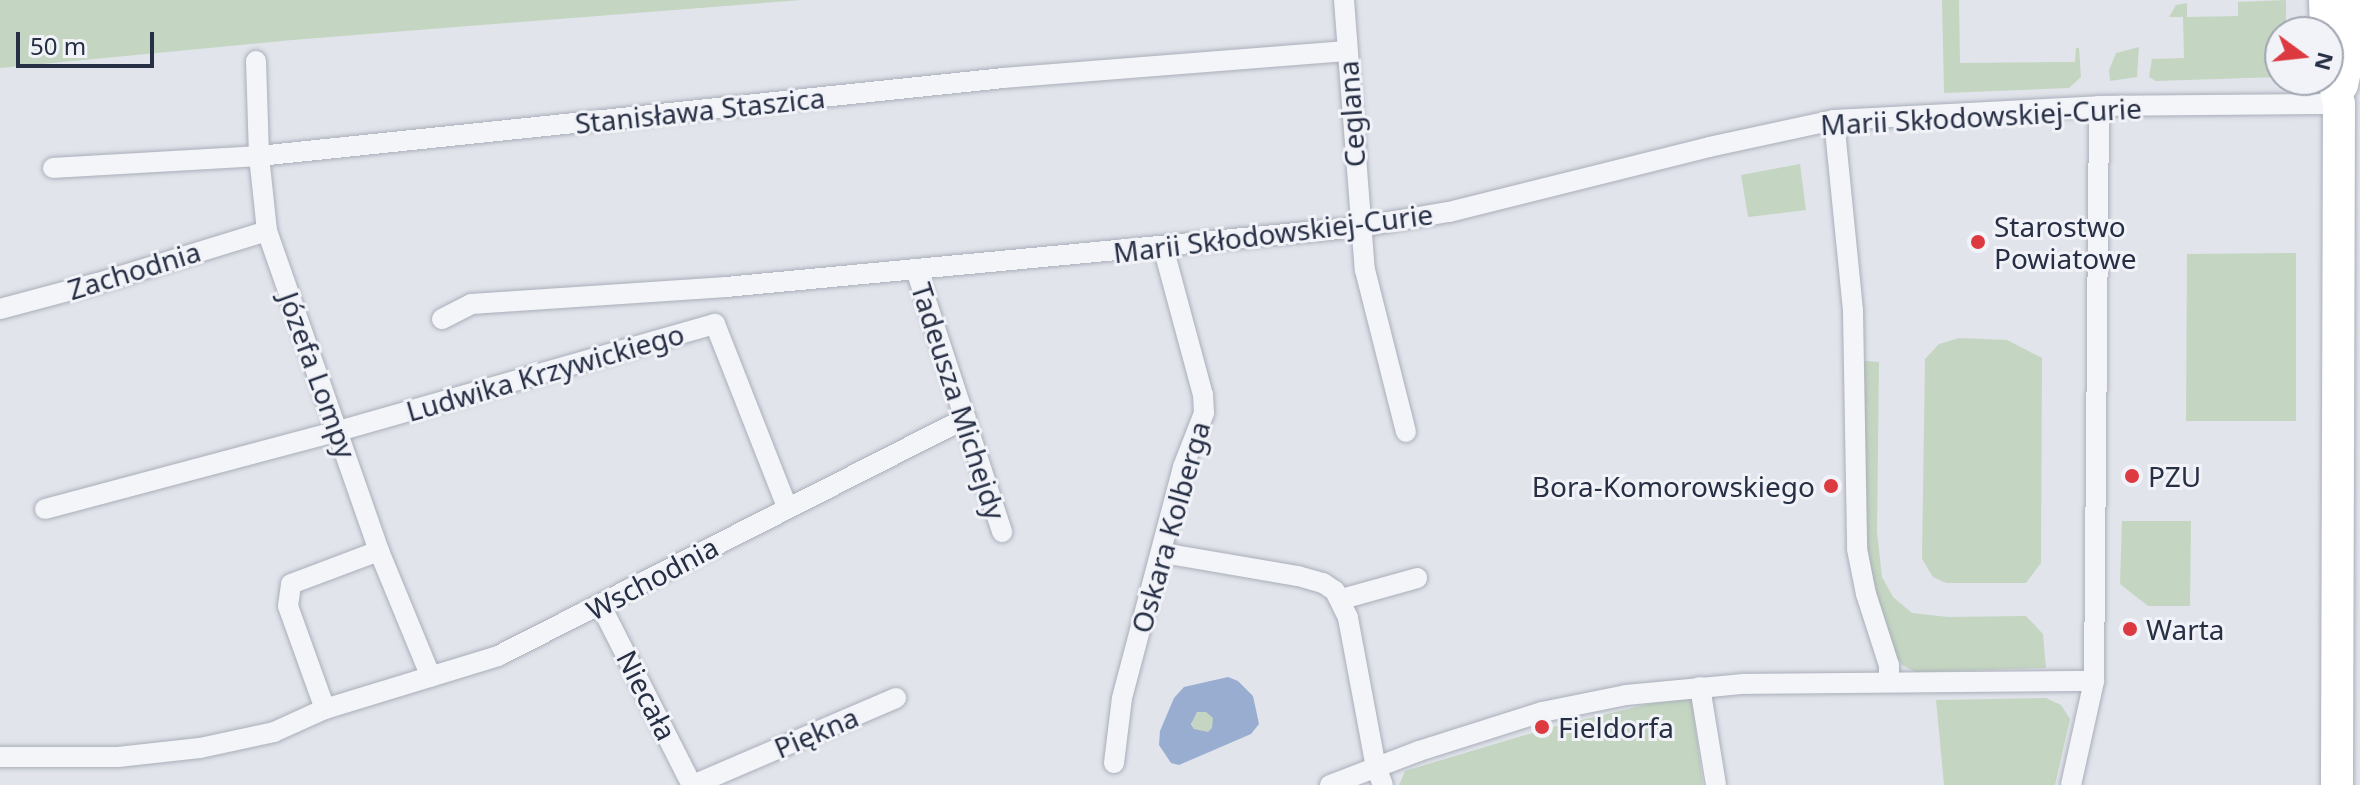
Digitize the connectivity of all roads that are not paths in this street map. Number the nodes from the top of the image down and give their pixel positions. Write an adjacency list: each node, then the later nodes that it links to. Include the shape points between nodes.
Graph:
1 (1344, 0): 3 (street, Ceglana)
2 (2352, 0): 6 (main road, via 2351,41)
3 (1346, 51): 9 (street, Stanisława Staszica, via 1003,78); 11 (street, Ceglana)
4 (256, 61): 9 (street, Józefa Lompy)
5 (2337, 96): 6 (main road)
6 (2339, 104): 7 (street, Marii Skłodowskiej-Curie); 43 (main road)
7 (2099, 106): 8 (street, Marii Skłodowskiej-Curie); 32 (street)
8 (1834, 120): 11 (street, Marii Skłodowskiej-Curie, via 1449,212); 31 (street, via 1854,317 1857,549)
9 (259, 156): 10 (street, Stanisława Staszica); 12 (street, Józefa Lompy)
10 (53, 168)
11 (1359, 227): 13 (street, Marii Skłodowskiej-Curie); 21 (street, Ceglana)
12 (267, 231): 16 (street, Zachodnia); 20 (street, Józefa Lompy)
13 (1163, 247): 14 (street, Marii Skłodowskiej-Curie); 26 (street, Oskara Kolberga, via 1204,413 1183,467)
14 (916, 270): 15 (street, Marii Skłodowskiej-Curie); 19 (street, Tadeusza Michejdy)
15 (726, 287): 17 (street, Marii Skłodowskiej-Curie, via 471,304); 18 (street, Ludwika Krzywickiego)
16 (0, 309)
17 (442, 319)
18 (715, 324): 20 (street, Ludwika Krzywickiego); 22 (street)
19 (966, 418): 22 (street, Wschodnia); 24 (street, Tadeusza Michejdy)
20 (339, 431): 23 (street, Ludwika Krzywickiego); 25 (street, Józefa Lompy)
21 (1406, 432)
22 (787, 507): 29 (street, Wschodnia)
23 (45, 509)
24 (1002, 532)
25 (379, 551): 30 (street, Józefa Lompy); 35 (street, via 291,584 288,606)
26 (1163, 553): 28 (street, via 1298,576 1323,583); 37 (street, Oskara Kolberga, via 1122,698)
27 (1417, 578): 28 (street)
28 (1342, 599): 38 (street)
29 (601, 606): 30 (street, Wschodnia, via 498,656); 39 (street, Niecała)
30 (431, 677): 35 (street, Wschodnia)
31 (1889, 681): 32 (street); 33 (street)
32 (2094, 681): 42 (street)
33 (1700, 687): 38 (street, via 1542,712); 41 (street)
34 (896, 698): 39 (street, Piękna)
35 (325, 709): 36 (street, Wschodnia, via 274,732 200,748 118,757)
36 (0, 757)
37 (1114, 763)
38 (1379, 776): 40 (street)
39 (692, 785)
40 (1330, 785)
41 (1716, 785)
42 (2071, 785)
43 (2337, 785)

